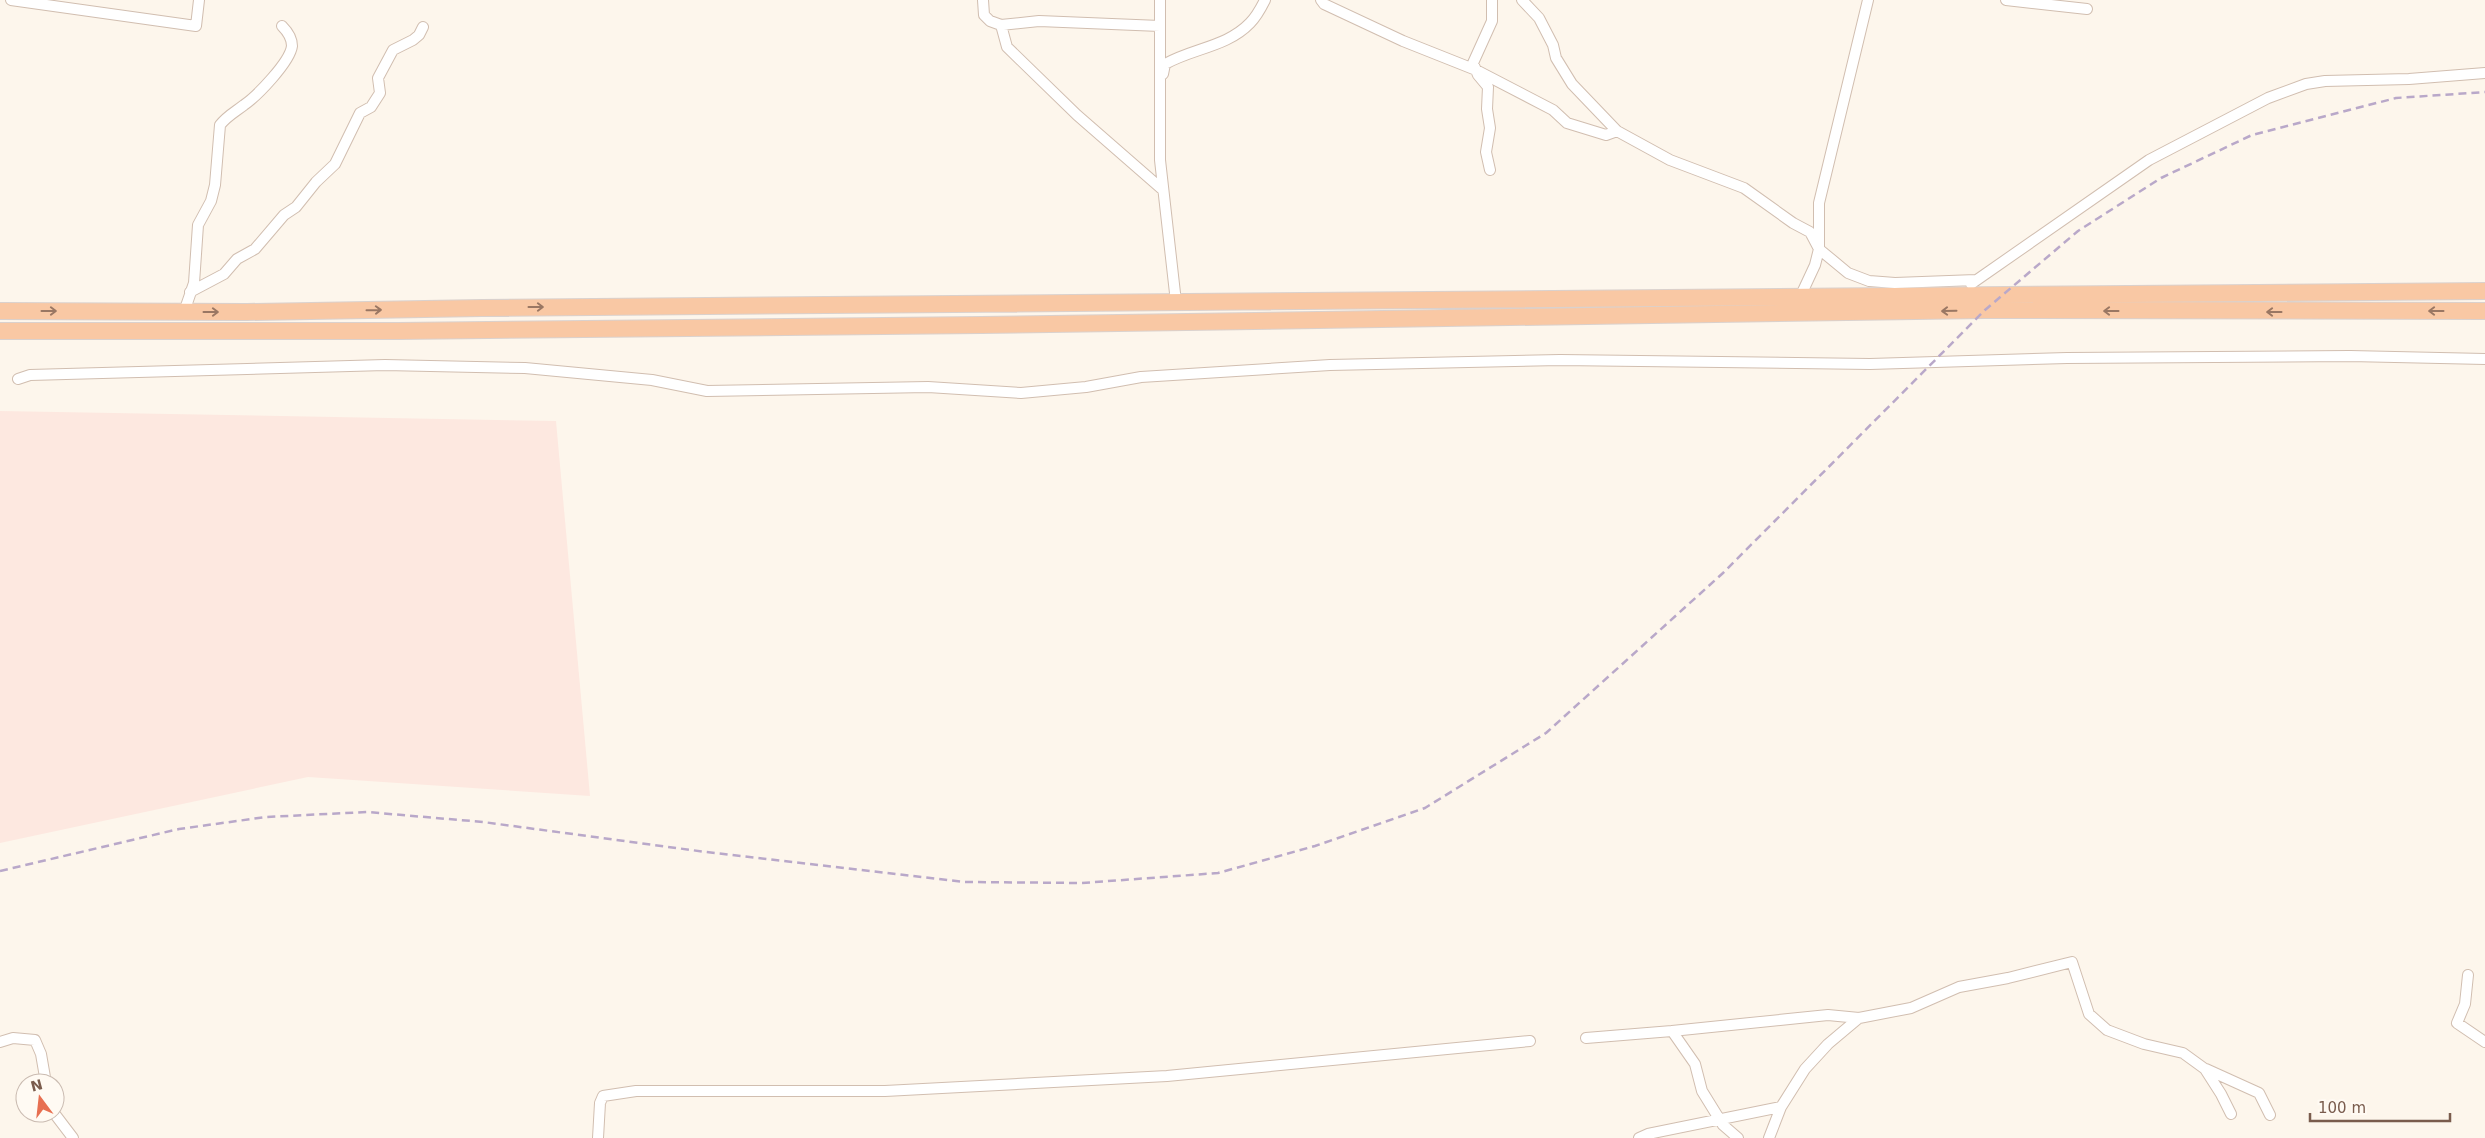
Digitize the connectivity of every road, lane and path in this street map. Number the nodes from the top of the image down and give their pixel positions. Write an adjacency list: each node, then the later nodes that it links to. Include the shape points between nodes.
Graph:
1 (11, 0): 2 (street, via 196,26)
2 (199, 0)
3 (983, 0): 12 (street, via 984,15)
4 (1160, 0): 14 (street)
5 (1265, 0): 18 (street, via 1242,31 1224,42 1165,64)
6 (1321, 0): 16 (street, via 1403,41)
7 (1492, 0): 16 (street, via 1492,21 1473,63)
8 (1522, 0): 19 (street, via 1539,18 1556,58 1572,84)
9 (1868, 0): 22 (street, via 1819,203)
10 (2006, 0): 11 (street)
11 (2087, 9)
12 (1000, 24): 14 (street, via 1039,21); 21 (street, via 1007,46 1077,115)
13 (282, 26): 25 (street, via 292,43 290,53 278,71 220,125 214,185 211,201 198,225 194,282)
14 (1160, 26): 18 (street)
15 (423, 27): 25 (street, via 414,40 393,50 378,78 380,93 371,107 360,113 335,164 254,250 237,259 224,274)
16 (1476, 70): 19 (street, via 1553,110 1567,123 1606,136); 20 (street, via 1488,87 1490,128 1486,152)
17 (2485, 72): 23 (street, via 2409,79 2325,81 2306,84 2268,98 2149,160)
18 (1159, 90): 21 (street)
19 (1617, 131): 22 (street, via 1670,160 1744,188 1810,232)
20 (1490, 170)
21 (1163, 190): 28 (street)
22 (1819, 249): 23 (street, via 1848,273 1869,281 1895,284); 27 (street)
23 (1976, 280): 26 (street)
24 (2485, 291): 26 (highway)
25 (190, 292): 30 (street)
26 (1959, 294): 27 (highway)
27 (1801, 295): 28 (highway)
28 (1176, 302): 30 (highway, one-way to 28)
29 (0, 311): 30 (highway, one-way to 30)
30 (184, 312)
31 (2485, 312): 32 (highway, one-way to 32, via 1985,310 961,325)
32 (0, 331)
33 (2485, 359): 34 (street, via 2350,356 2076,358 1870,364 1560,360 1330,365 1141,378 1021,393 928,387 707,391 652,380 524,368 395,365 30,375)
34 (18, 379)
35 (2468, 975): 41 (street, via 2464,1004 2457,1022)
36 (1859, 1018): 37 (street, via 1828,1015); 42 (street, via 1910,1008 1959,988 2072,962 2089,1014 2106,1030 2144,1044 2183,1053); 44 (street, via 1805,1069)
37 (1672, 1030): 38 (street); 47 (street, via 1695,1064 1702,1091)
38 (1586, 1038)
39 (1530, 1041): 50 (street, via 1167,1076 885,1091 636,1092 603,1096)
40 (0, 1042): 43 (street, via 13,1038 35,1040)
41 (2485, 1042)
42 (2205, 1069): 45 (street); 46 (street, via 2258,1093)
43 (44, 1073)
44 (1781, 1107): 47 (street); 53 (street)
45 (2231, 1114)
46 (2270, 1114)
47 (1721, 1121): 51 (street); 52 (street)
48 (62, 1123): 49 (street)
49 (73, 1138)
50 (598, 1138)
51 (1640, 1138)
52 (1738, 1138)
53 (1769, 1138)

